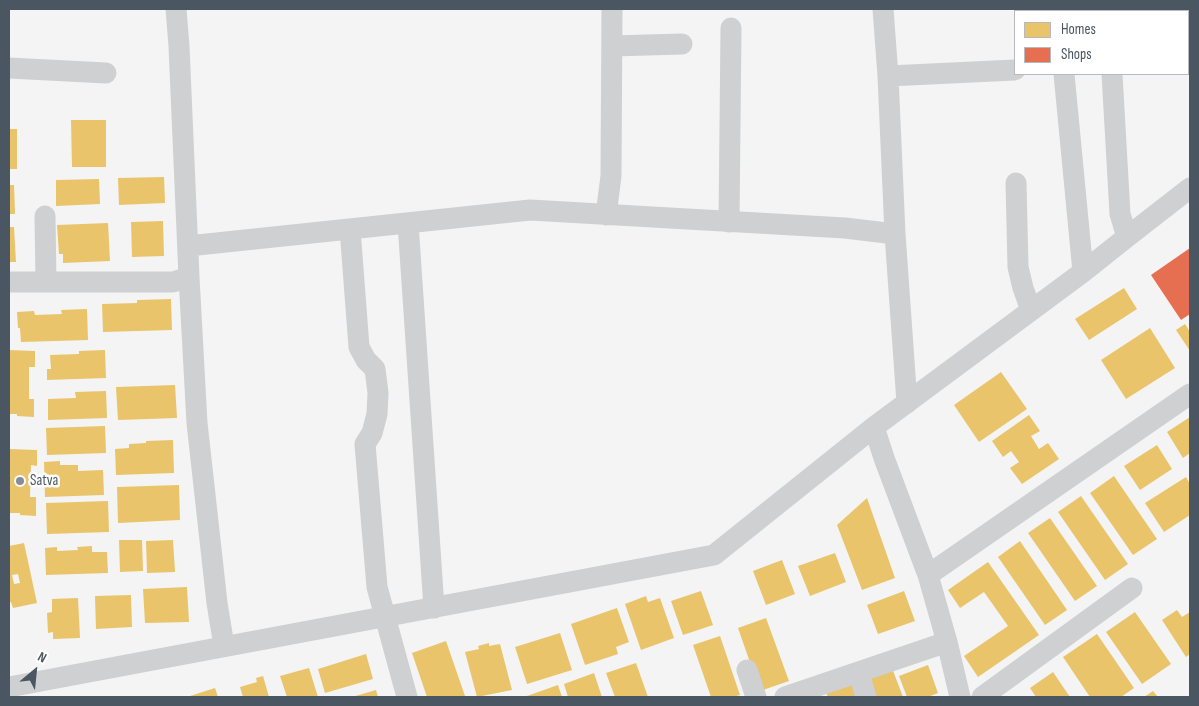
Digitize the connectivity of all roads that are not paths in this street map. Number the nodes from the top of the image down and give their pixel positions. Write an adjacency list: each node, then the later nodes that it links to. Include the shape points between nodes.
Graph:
1 (176, 9): 22 (street)
2 (612, 9): 6 (street)
3 (883, 9): 12 (street)
4 (731, 28): 17 (street)
5 (682, 44): 6 (street)
6 (612, 46): 15 (street, via 611,176)
7 (9, 68): 9 (street)
8 (1014, 70): 12 (street)
9 (106, 73)
10 (1064, 75): 23 (street)
11 (1112, 75): 21 (street, via 1120,214)
12 (888, 76): 20 (street)
13 (1016, 183): 27 (street, via 1018,267)
14 (1190, 188): 21 (street)
15 (606, 215): 17 (street); 18 (street, via 530,210)
16 (45, 216): 26 (street)
17 (729, 222): 20 (street)
18 (408, 223): 19 (street); 33 (street)
19 (350, 229): 22 (street); 34 (street, via 359,347 375,369 378,393 377,414 365,444 377,587)
20 (895, 234): 29 (street)
21 (1127, 236): 23 (street)
22 (188, 246): 24 (street)
23 (1083, 272): 27 (street)
24 (189, 277): 26 (street, via 173,282); 36 (street, via 197,423)
25 (9, 282): 26 (street)
26 (46, 282)
27 (1032, 310): 29 (street)
28 (1190, 394): 31 (street)
29 (907, 403): 30 (street)
30 (874, 427): 31 (street); 33 (street, via 714,555)
31 (928, 575): 35 (street)
32 (1132, 588): 46 (street)
33 (434, 608): 34 (street)
34 (386, 617): 36 (street); 41 (street)
35 (947, 642): 38 (street); 45 (street)
36 (224, 646): 39 (street)
37 (747, 670): 42 (street)
38 (858, 672): 40 (street); 44 (street)
39 (9, 687)
40 (818, 692): 43 (street)
41 (407, 697)
42 (756, 697)
43 (784, 697)
44 (866, 697)
45 (960, 697)
46 (982, 697)

